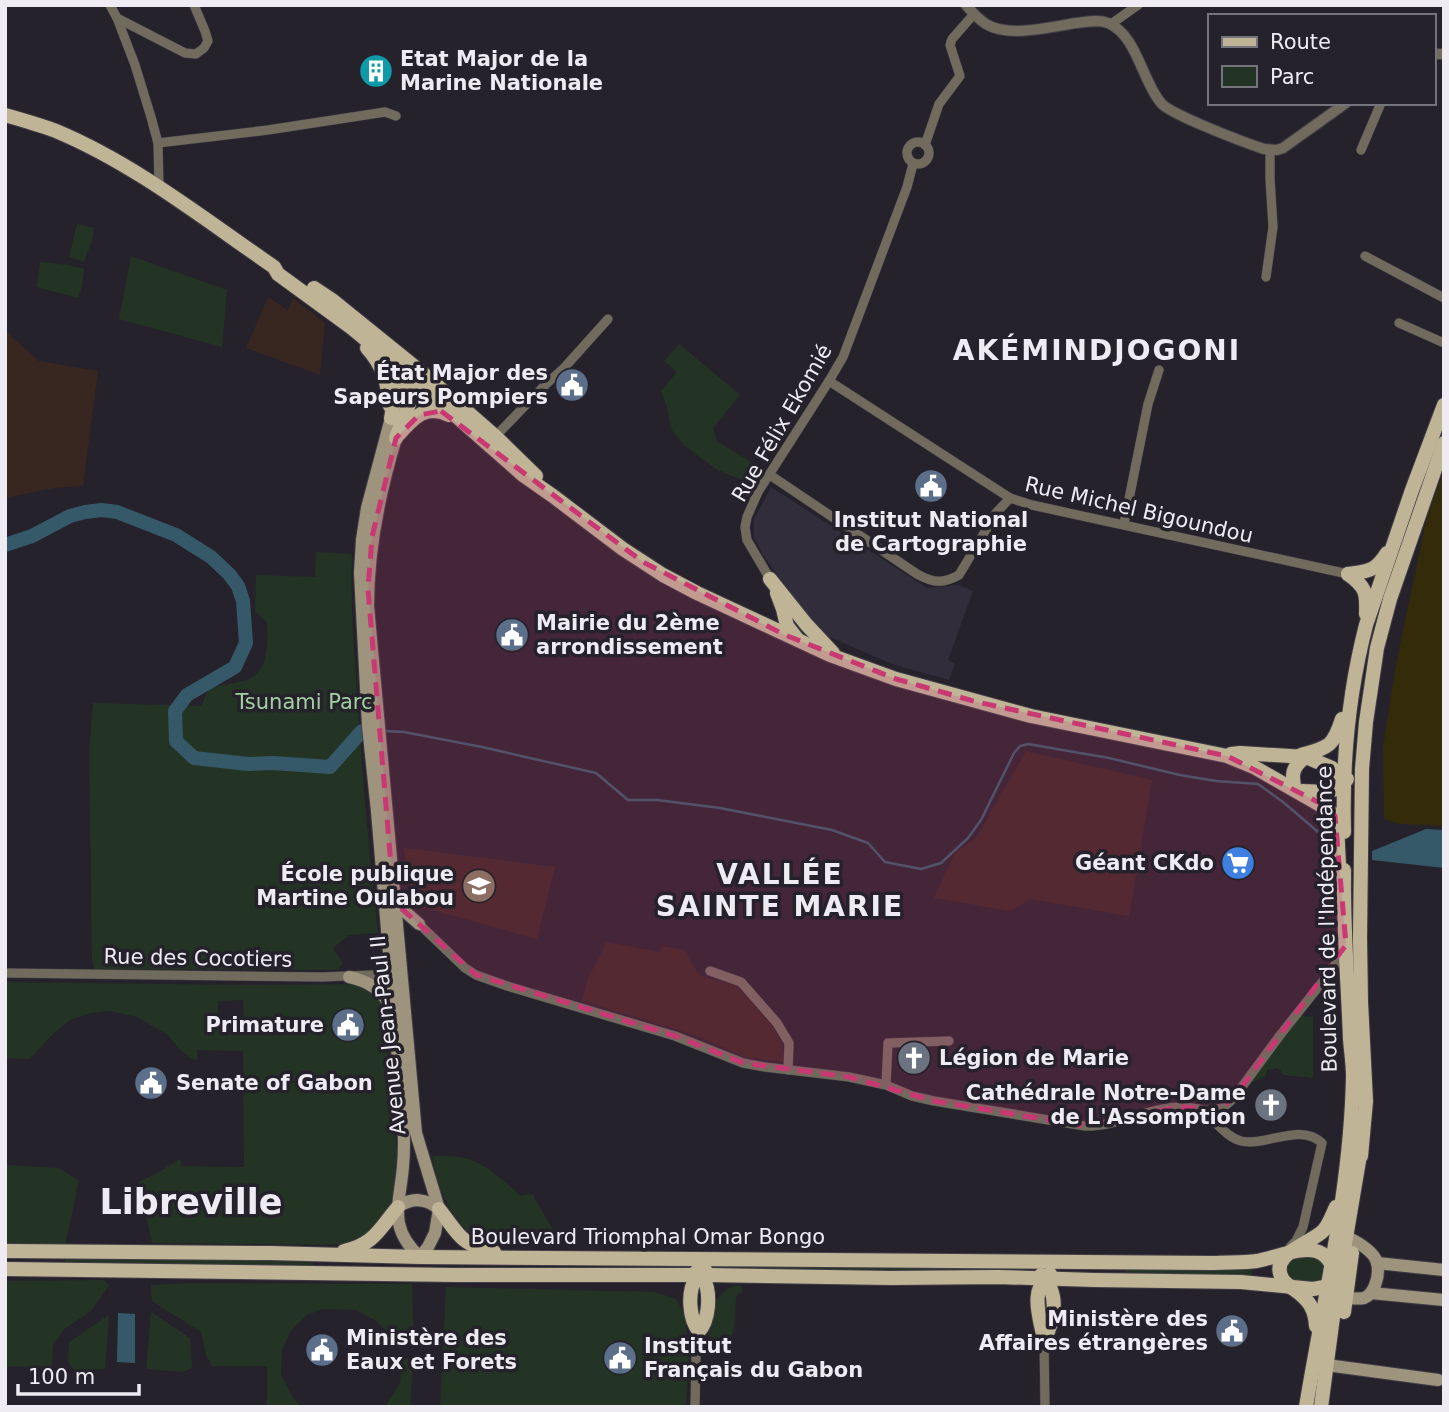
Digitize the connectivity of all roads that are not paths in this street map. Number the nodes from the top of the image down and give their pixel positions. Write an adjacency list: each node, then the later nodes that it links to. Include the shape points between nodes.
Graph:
1 (110, 5): 5 (street)
2 (194, 5): 5 (street, via 208,41 197,54 185,53)
3 (1138, 5): 6 (street)
4 (970, 10): 6 (street, via 992,27 1007,30 1090,21); 12 (street, via 950,45 960,76 939,104)
5 (117, 18): 11 (street)
6 (1111, 24): 13 (street, via 1125,37 1166,107)
7 (1343, 105): 13 (street, via 1283,148)
8 (1380, 105): 14 (street)
9 (5, 115): 16 (main road, via 56,131)
10 (396, 116): 11 (street, via 385,112)
11 (158, 143): 16 (street)
12 (925, 145): 15 (street, via 928,158); 15 (street, via 914,143 908,148)
13 (1270, 150): 19 (street, via 1273,227)
14 (1361, 150)
15 (913, 164): 28 (street, Rue Félix Ekomié, via 862,309)
16 (159, 187): 18 (main road)
17 (1365, 256): 20 (street)
18 (274, 267): 21 (main road); 22 (main road, via 285,268)
19 (1266, 277)
20 (1444, 299)
21 (322, 306): 27 (main road); 30 (main road, via 378,362)
22 (347, 313): 27 (main road, via 402,360); 32 (main road, via 431,380)
23 (608, 319): 32 (street)
24 (1399, 323): 25 (street)
25 (1444, 343)
26 (1159, 370): 37 (street)
27 (411, 377): 30 (main road, via 399,385); 31 (main road); 32 (main road, via 421,377); 33 (main road, via 413,393)
28 (829, 381): 35 (street, Rue Félix Ekomié); 36 (street, Rue Michel Bigoundou)
29 (1444, 405): 38 (main road, Boulevard de l'Indépendance)
30 (391, 418): 48 (main road, Avenue Jean-Paul II, via 361,549 361,611)
31 (464, 424): 32 (main road); 33 (main road, via 441,411 427,411)
32 (491, 437): 43 (main road, via 603,536 697,593)
33 (396, 438): 48 (main road, Avenue Jean-Paul II, via 372,537 369,570)
34 (1444, 443): 41 (main road, Boulevard de l'Indépendance)
35 (770, 475): 36 (street, via 917,573 940,582 959,576 991,520); 40 (street, Rue Félix Ekomié, via 750,509 745,534)
36 (1010, 498): 37 (street, Rue Michel Bigoundou)
37 (1124, 524): 39 (street, Rue Michel Bigoundou)
38 (1394, 543): 39 (main road, via 1378,566); 44 (main road, Boulevard de l'Indépendance)
39 (1348, 575): 44 (main road, via 1365,592)
40 (770, 579): 42 (main road)
41 (1390, 598): 52 (main road, via 1380,612 1370,647); 60 (main road, Boulevard de l'Indépendance, via 1374,667 1363,753)
42 (785, 602): 43 (main road, via 770,618); 45 (main road, via 796,613 798,625); 46 (main road)
43 (753, 620): 45 (main road)
44 (1366, 625): 47 (main road, Boulevard de l'Indépendance)
45 (791, 636): 46 (main road)
46 (836, 657): 49 (main road, via 896,679 1031,716)
47 (1352, 691): 50 (main road, via 1332,743); 52 (main road, Boulevard de l'Indépendance)
48 (374, 731): 56 (main road, Avenue Jean-Paul II); 63 (main road, Avenue Jean-Paul II, via 377,811)
49 (1227, 756): 50 (main road); 51 (main road)
50 (1295, 756): 51 (main road); 52 (main road, via 1325,764); 53 (main road)
51 (1278, 780): 53 (main road)
52 (1345, 780): 53 (main road, via 1331,792); 54 (main road, Boulevard de l'Indépendance)
53 (1295, 790): 54 (main road, via 1329,810)
54 (1345, 830): 55 (main road, Boulevard de l'Indépendance)
55 (1346, 856): 59 (main road, Boulevard de l'Indépendance); 60 (main road)
56 (394, 902): 57 (main road); 58 (main road, Avenue Jean-Paul II)
57 (419, 924): 58 (main road, via 408,922); 69 (street, via 476,975 675,1036 743,1063)
58 (397, 934): 63 (main road, Avenue Jean-Paul II)
59 (1346, 945): 65 (street); 66 (main road, Boulevard de l'Indépendance)
60 (1360, 951): 72 (main road, Boulevard de l'Indépendance, via 1366,1089)
61 (710, 971): 69 (street, via 741,982 777,1023 789,1043)
62 (5, 973): 64 (street, Rue des Cocotiers)
63 (395, 974): 64 (street, Rue des Cocotiers); 67 (main road, Avenue Jean-Paul II); 75 (main road, Avenue Jean-Paul II, via 416,1133)
64 (349, 976): 67 (main road, via 376,988 386,998)
65 (1325, 978): 66 (street, via 1339,974); 71 (street, via 1233,1100 1210,1111)
66 (1348, 980): 73 (main road, Boulevard de l'Indépendance, via 1353,1076)
67 (394, 1019): 74 (main road, Avenue Jean-Paul II, via 405,1132)
68 (949, 1041): 70 (street, via 888,1043)
69 (788, 1070): 70 (street)
70 (886, 1085): 71 (street, via 934,1101 1085,1126)
71 (1192, 1108): 78 (street, via 1240,1141 1310,1135 1322,1143 1301,1233)
72 (1361, 1149): 76 (main road, Boulevard de l'Indépendance); 97 (main road, via 1344,1255)
73 (1342, 1192): 78 (main road, via 1325,1228); 97 (main road, Boulevard de l'Indépendance)
74 (398, 1207): 75 (main road, via 420,1200); 79 (main road, via 369,1241); 81 (main road, via 401,1231)
75 (439, 1209): 80 (main road, via 457,1234 470,1243); 81 (main road, via 435,1233)
76 (1353, 1240): 88 (main road, via 1370,1251); 97 (main road, Boulevard de l'Indépendance)
77 (5, 1251): 79 (main road, Boulevard Triomphal Omar Bongo)
78 (1286, 1253): 85 (main road, Boulevard Triomphal Omar Bongo); 97 (main road, via 1320,1253); 102 (main road, via 1280,1272)
79 (328, 1255): 81 (main road, Boulevard Triomphal Omar Bongo)
80 (523, 1256): 81 (main road, Boulevard Triomphal Omar Bongo); 82 (main road, Boulevard Triomphal Omar Bongo)
81 (420, 1257): 92 (main road, via 398,1266 330,1266); 95 (main road, via 444,1268 516,1270)
82 (608, 1257): 83 (main road, Boulevard Triomphal Omar Bongo); 94 (main road, via 684,1265)
83 (792, 1259): 84 (main road, Boulevard Triomphal Omar Bongo); 94 (main road, via 713,1266)
84 (933, 1260): 86 (main road, Boulevard Triomphal Omar Bongo); 99 (main road, via 1030,1269)
85 (1256, 1261): 86 (main road, Boulevard Triomphal Omar Bongo); 101 (main road)
86 (1190, 1262): 99 (main road, via 1065,1268)
87 (5, 1263): 90 (main road, via 47,1264)
88 (1377, 1263): 91 (main road); 103 (main road, via 1377,1282)
89 (5, 1269): 90 (main road, Boulevard Triomphal Omar Bongo)
90 (68, 1270): 92 (main road, Boulevard Triomphal Omar Bongo)
91 (1444, 1270)
92 (295, 1272): 95 (main road, Boulevard Triomphal Omar Bongo)
93 (657, 1275): 94 (main road, Boulevard Triomphal Omar Bongo); 95 (main road, Boulevard Triomphal Omar Bongo); 108 (main road, via 677,1283)
94 (699, 1275): 96 (main road, Boulevard Triomphal Omar Bongo); 106 (main road); 108 (main road)
95 (545, 1276)
96 (750, 1276): 98 (main road, Boulevard Triomphal Omar Bongo); 106 (main road, via 726,1283)
97 (1335, 1276): 102 (main road, via 1317,1289); 104 (main road); 111 (main road); 118 (main road, via 1337,1294)
98 (998, 1277): 99 (main road, Boulevard Triomphal Omar Bongo); 109 (main road, via 1023,1286)
99 (1045, 1278): 100 (main road, Boulevard Triomphal Omar Bongo); 107 (main road); 109 (main road)
100 (1094, 1280): 101 (main road, Boulevard Triomphal Omar Bongo); 107 (main road, via 1072,1286)
101 (1254, 1282): 102 (main road, Boulevard Triomphal Omar Bongo)
102 (1290, 1287): 111 (main road, via 1313,1309)
103 (1371, 1293): 104 (main road); 105 (main road)
104 (1346, 1298): 113 (main road)
105 (1444, 1300)
106 (708, 1303): 110 (main road)
107 (1054, 1306): 112 (main road)
108 (691, 1307): 110 (main road)
109 (1037, 1309): 112 (main road)
110 (699, 1331): 115 (street)
111 (1317, 1341): 117 (main road)
112 (1044, 1342): 116 (street)
113 (1334, 1366): 114 (main road); 119 (main road)
114 (1438, 1380)
115 (695, 1407)
116 (1045, 1407)
117 (1306, 1407)
118 (1321, 1407)
119 (1327, 1407)

